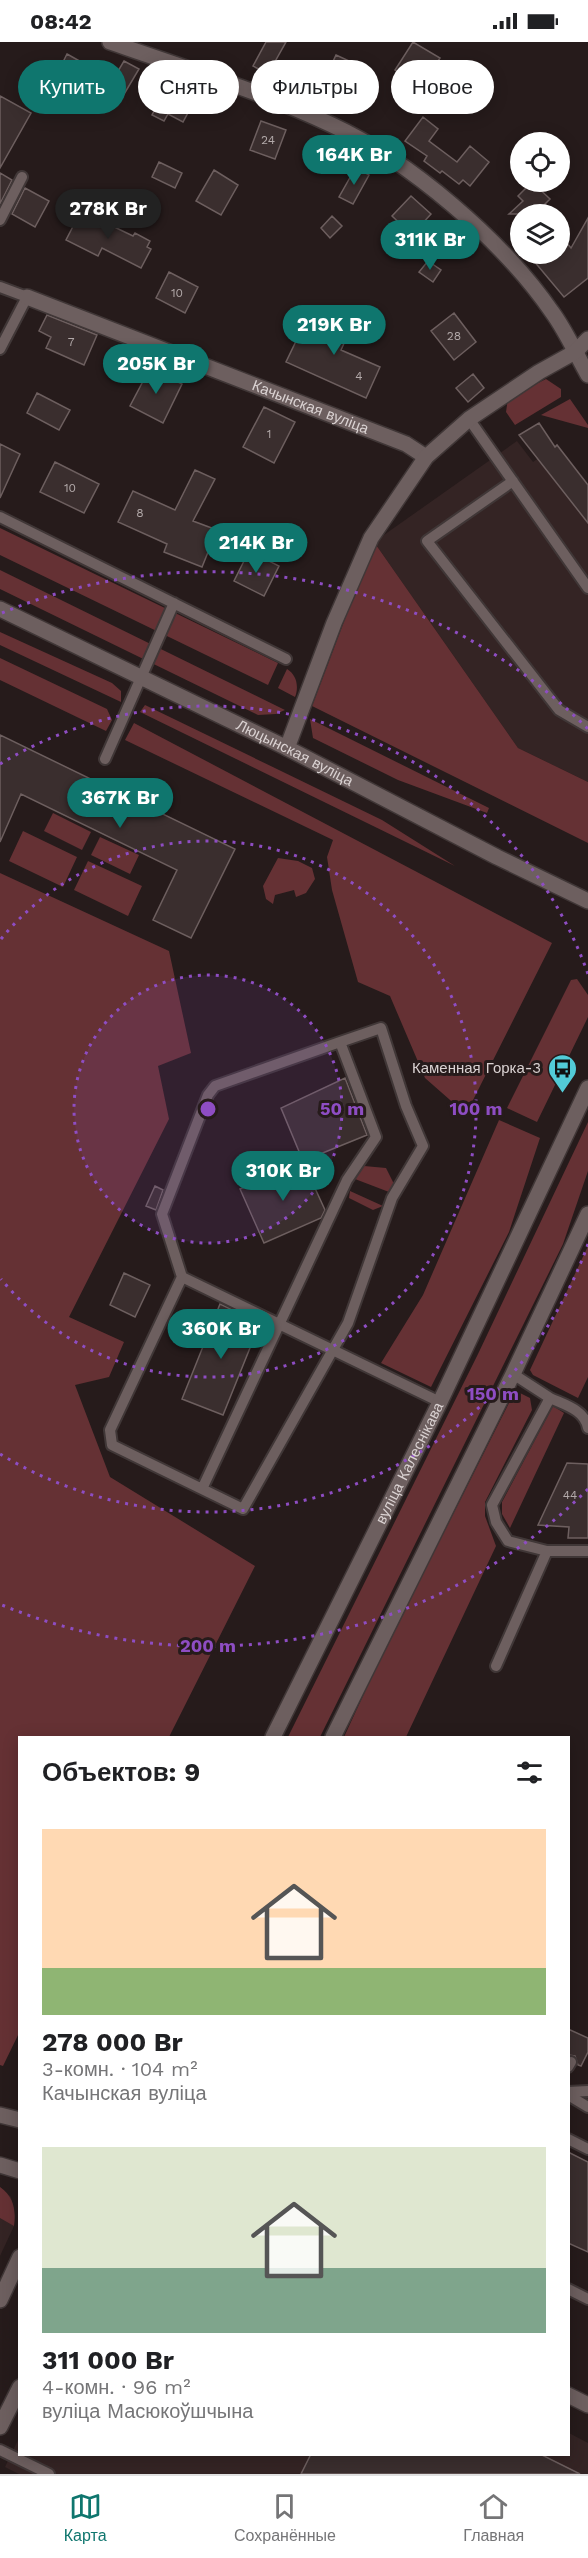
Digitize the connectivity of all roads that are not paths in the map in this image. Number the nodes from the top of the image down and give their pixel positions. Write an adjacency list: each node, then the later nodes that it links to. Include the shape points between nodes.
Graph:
1 (110, 42): 8 (main road, via 279,102 333,125 389,157 448,202 512,263 553,312)
2 (22, 177): 3 (lane)
3 (0, 220)
4 (0, 286): 5 (lane)
5 (27, 297): 7 (lane); 11 (main road, Качынская вуліца, via 406,444)
6 (588, 339): 8 (main road)
7 (0, 349)
8 (574, 352): 9 (main road); 10 (main road)
9 (588, 375)
10 (470, 419): 11 (main road); 12 (lane)
11 (426, 457): 20 (main road, via 371,538)
12 (513, 481): 14 (lane); 19 (lane, via 427,541 559,710)
13 (0, 517): 15 (lane)
14 (588, 588)
15 (174, 603): 17 (lane); 18 (lane)
16 (0, 609): 18 (main road, Люцынская вуліца)
17 (286, 659)
18 (140, 678): 20 (main road, Люцынская вуліца); 21 (lane)
19 (588, 727)
20 (287, 748): 22 (main road, Люцынская вуліца)
21 (105, 759)
22 (588, 901)
23 (340, 1042): 26 (lane, via 215,1086 208,1095 162,1214); 27 (lane, via 376,1137 347,1180); 28 (lane, via 381,1028 423,1146 392,1198 348,1323)
24 (588, 1088): 31 (main road, вуліца Калеснікава)
25 (588, 1214): 29 (main road)
26 (182, 1277): 27 (lane); 33 (lane, via 111,1430 112,1444)
27 (279, 1324): 28 (lane); 33 (lane)
28 (333, 1351): 31 (lane); 33 (lane, via 243,1509)
29 (513, 1374): 30 (lane); 38 (main road)
30 (550, 1398): 32 (lane, via 578,1411); 34 (lane, via 492,1505 496,1522 508,1541)
31 (440, 1402): 37 (main road, вуліца Калеснікава)
32 (588, 1428)
33 (202, 1489)
34 (547, 1551): 35 (lane); 36 (lane)
35 (588, 1551)
36 (496, 1666)
37 (273, 1736)
38 (333, 1736)
39 (588, 2091): 40 (lane)
40 (570, 2094)
41 (570, 2095): 42 (lane)
42 (588, 2107)
43 (0, 2115): 44 (main road)
44 (18, 2120)
45 (570, 2140): 46 (lane)
46 (588, 2149)
47 (0, 2165): 48 (main road)
48 (18, 2170)
49 (18, 2261): 52 (main road)
50 (570, 2290): 51 (lane)
51 (588, 2299)
52 (0, 2300)
53 (18, 2391): 56 (main road)
54 (570, 2396): 55 (main road)
55 (588, 2405)
56 (0, 2427)
57 (0, 2450): 58 (lane)
58 (50, 2474)

